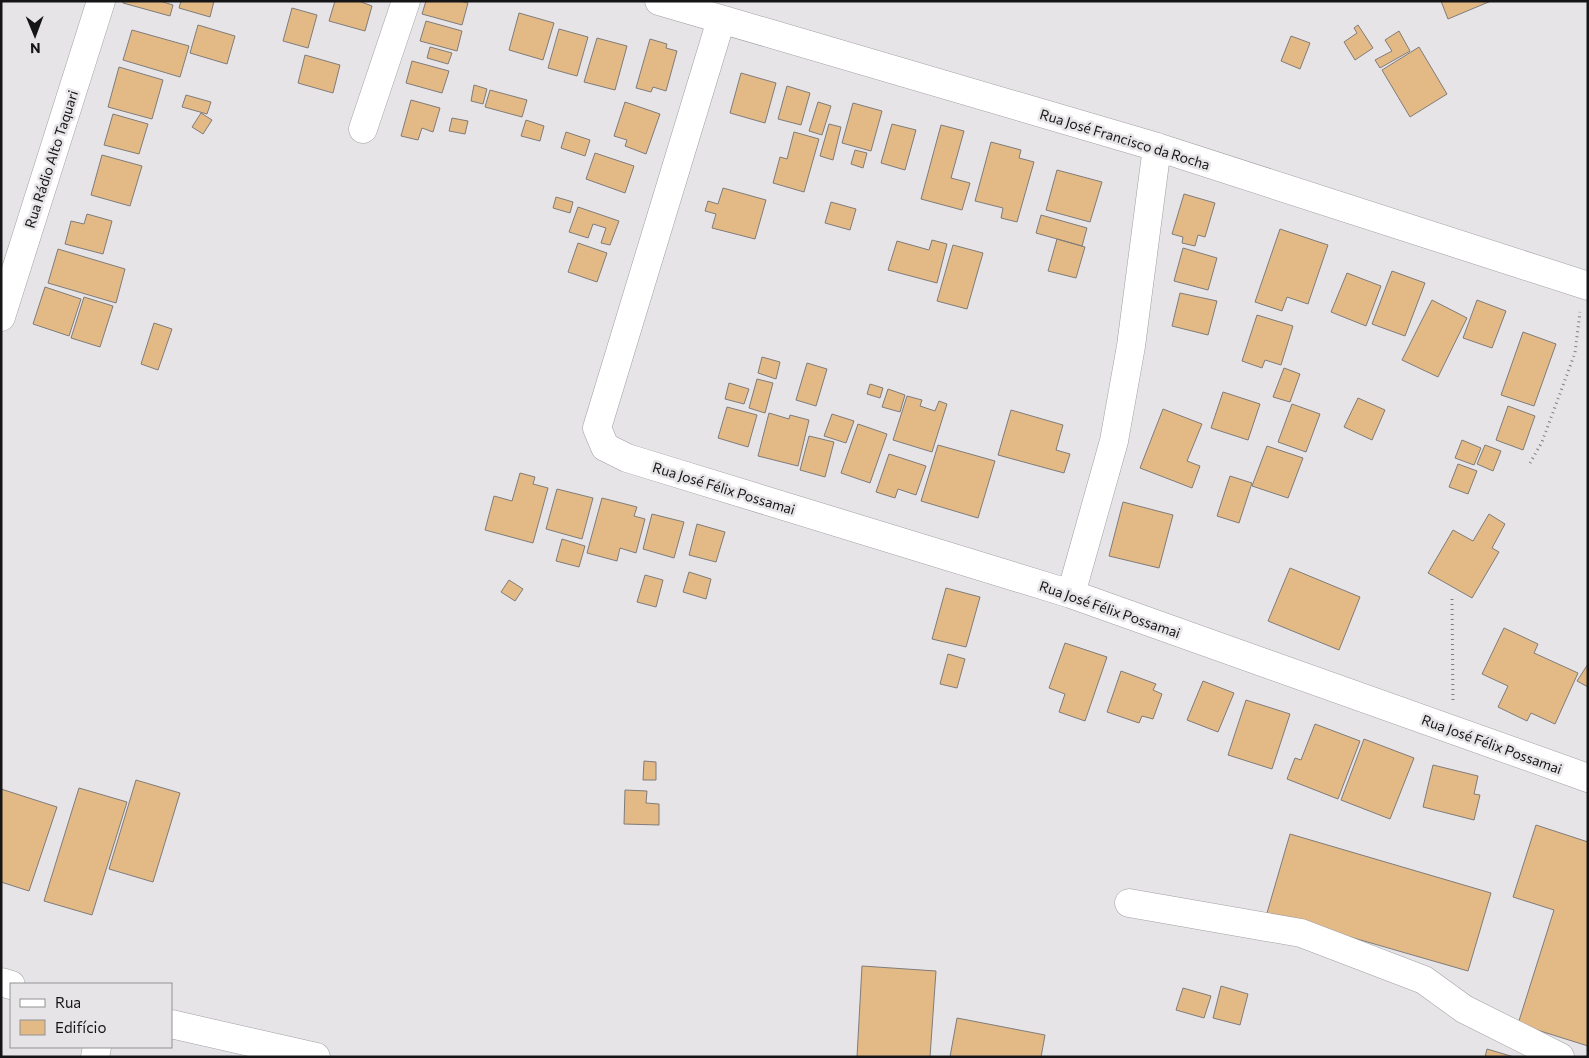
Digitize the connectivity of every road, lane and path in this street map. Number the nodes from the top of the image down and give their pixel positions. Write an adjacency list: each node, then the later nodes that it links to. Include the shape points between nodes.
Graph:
1 (101, 1): 9 (main road, Rua Rádio Alto Taquari)
2 (406, 1): 5 (main road)
3 (659, 1): 4 (main road, Rua José Francisco da Rocha)
4 (721, 20): 6 (main road, Rua José Francisco da Rocha); 11 (main road, Rua José Félix Possamai, via 597,428 605,447 627,458)
5 (363, 129)
6 (1156, 147): 7 (main road, Rua José Francisco da Rocha); 11 (main road, via 1131,346 1114,441)
7 (1588, 286)
8 (1580, 312): 10 (path, via 1575,354 1542,442)
9 (1, 317)
10 (1530, 463)
11 (1071, 594): 14 (main road, Rua José Félix Possamai)
12 (1452, 599): 13 (path)
13 (1453, 703)
14 (1588, 778)
15 (1129, 903): 18 (main road, via 1301,933 1424,980 1464,1009)
16 (172, 1024): 17 (main road)
17 (316, 1057)
18 (1560, 1057)

